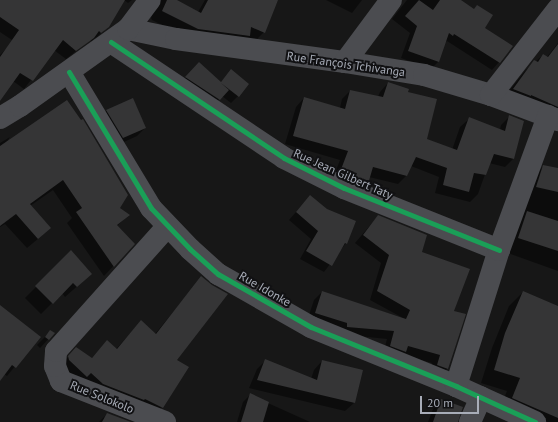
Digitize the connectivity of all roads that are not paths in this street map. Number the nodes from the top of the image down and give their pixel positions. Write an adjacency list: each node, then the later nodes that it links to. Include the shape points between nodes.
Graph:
1 (150, 0): 4 (street)
2 (391, 0): 5 (street)
3 (558, 10): 7 (street)
4 (119, 35): 5 (street, Rue François Tchivanga, via 183,40); 6 (street); 11 (street, Rue Jean Gilbert Taty, via 284,158 344,188)
5 (345, 62): 7 (street, Rue François Tchivanga, via 424,76)
6 (69, 72): 8 (street); 10 (street, Rue Idonke, via 151,208)
7 (491, 95): 9 (street, Rue François Tchivanga)
8 (0, 118)
9 (553, 118): 11 (street)
10 (167, 227): 12 (street, Rue Idonke, via 218,274 311,327); 14 (street, Rue Solokolo, via 56,351 55,366 61,381)
11 (499, 250): 12 (street)
12 (456, 386): 13 (street, Rue Idonke)
13 (481, 397): 15 (street); 16 (street, Rue Idonke)
14 (165, 422)
15 (470, 422)
16 (535, 422)

